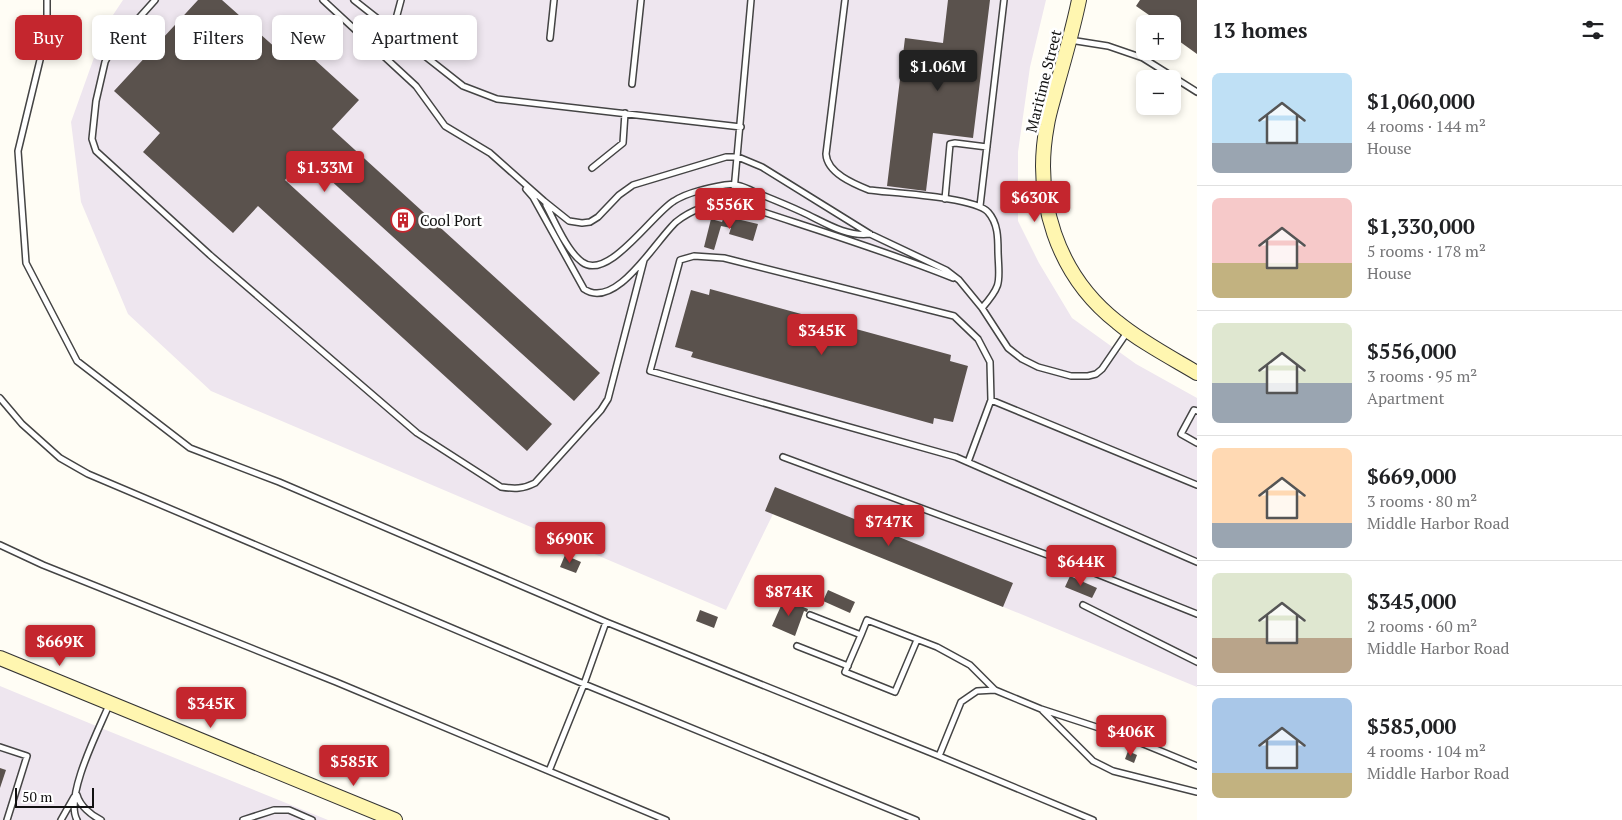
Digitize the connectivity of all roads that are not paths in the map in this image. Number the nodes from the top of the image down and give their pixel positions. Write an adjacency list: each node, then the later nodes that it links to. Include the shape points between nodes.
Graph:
1 (47, 0): 48 (lane, via 47,31 18,151 26,263 77,361 190,448 279,482)
2 (155, 0): 31 (lane, via 112,48 105,62 92,138 96,151 417,434 502,487 527,488 535,483 608,399)
3 (323, 0): 24 (lane, via 416,86 445,126 490,153)
4 (354, 0): 12 (lane)
5 (401, 0): 13 (lane)
6 (554, 0): 14 (lane)
7 (641, 0): 17 (lane)
8 (751, 0): 20 (lane)
9 (845, 0): 26 (lane, via 826,154 828,164 856,185 869,190)
10 (1004, 0): 21 (lane)
11 (1079, 0): 15 (street, Maritime Street)
12 (373, 15)
13 (396, 15)
14 (550, 38)
15 (1070, 40): 18 (lane, via 1108,46 1135,55); 34 (street, Maritime Street, via 1047,123 1043,155 1044,195 1058,246 1070,268 1097,305)
16 (430, 60): 19 (lane, via 462,86 497,99)
17 (632, 84)
18 (1197, 92)
19 (625, 113): 20 (lane); 23 (lane, via 623,143)
20 (741, 127): 22 (lane)
21 (987, 147): 26 (lane, via 950,144); 29 (lane)
22 (738, 157): 25 (lane); 27 (lane, via 726,157 633,185 598,217 582,223 562,217); 30 (lane, via 762,167)
23 (592, 168)
24 (514, 174): 27 (lane); 31 (lane, via 532,196 584,289 600,294 612,290)
25 (735, 184): 27 (lane, via 674,201 621,252 606,263 597,265 581,261); 28 (lane); 30 (lane, via 837,229 859,235)
26 (945, 199): 29 (lane)
27 (544, 201)
28 (733, 202): 31 (lane, via 718,203 687,215); 32 (lane)
29 (980, 206): 33 (lane, via 994,220 998,234 998,287)
30 (870, 234): 32 (lane, via 934,263)
31 (644, 260)
32 (959, 280): 33 (lane)
33 (982, 308): 34 (lane, via 1015,355 1038,367 1071,376 1096,374)
34 (1128, 331): 35 (street, Maritime Street)
35 (1197, 373)
36 (0, 398): 55 (lane, via 22,424 60,458 88,474)
37 (991, 400): 41 (lane); 41 (lane, via 990,362 978,339 954,316 724,258 694,256 680,260 650,371); 42 (lane)
38 (1197, 411): 39 (lane, via 1194,410 1181,434)
39 (1197, 443)
40 (783, 457): 46 (lane)
41 (968, 462): 44 (lane)
42 (1197, 485)
43 (0, 545): 62 (lane)
44 (1197, 562)
45 (1084, 604): 53 (lane)
46 (1197, 614)
47 (810, 615): 49 (lane)
48 (606, 622): 55 (lane); 60 (lane)
49 (861, 635): 50 (lane, via 867,620); 54 (lane)
50 (917, 640): 54 (lane, via 895,692 846,672); 56 (lane, via 970,665)
51 (797, 646): 54 (lane)
52 (0, 658): 57 (street)
53 (1197, 662)
54 (848, 666)
55 (584, 684): 62 (lane); 73 (lane)
56 (995, 690): 58 (lane); 60 (lane, via 977,691 961,702)
57 (110, 702): 63 (lane); 71 (street)
58 (1041, 709): 61 (lane, via 1124,736); 64 (lane, via 1093,761 1113,771)
59 (0, 747): 65 (lane, via 27,756)
60 (940, 756): 74 (lane)
61 (1197, 766)
62 (549, 771): 72 (lane)
63 (76, 792): 66 (lane); 67 (lane); 68 (lane, via 78,801)
64 (1197, 792)
65 (7, 820)
66 (61, 820)
67 (77, 820)
68 (101, 820)
69 (243, 820): 70 (lane, via 274,810 289,810)
70 (312, 820)
71 (395, 820)
72 (666, 820)
73 (916, 820)
74 (1093, 820)

